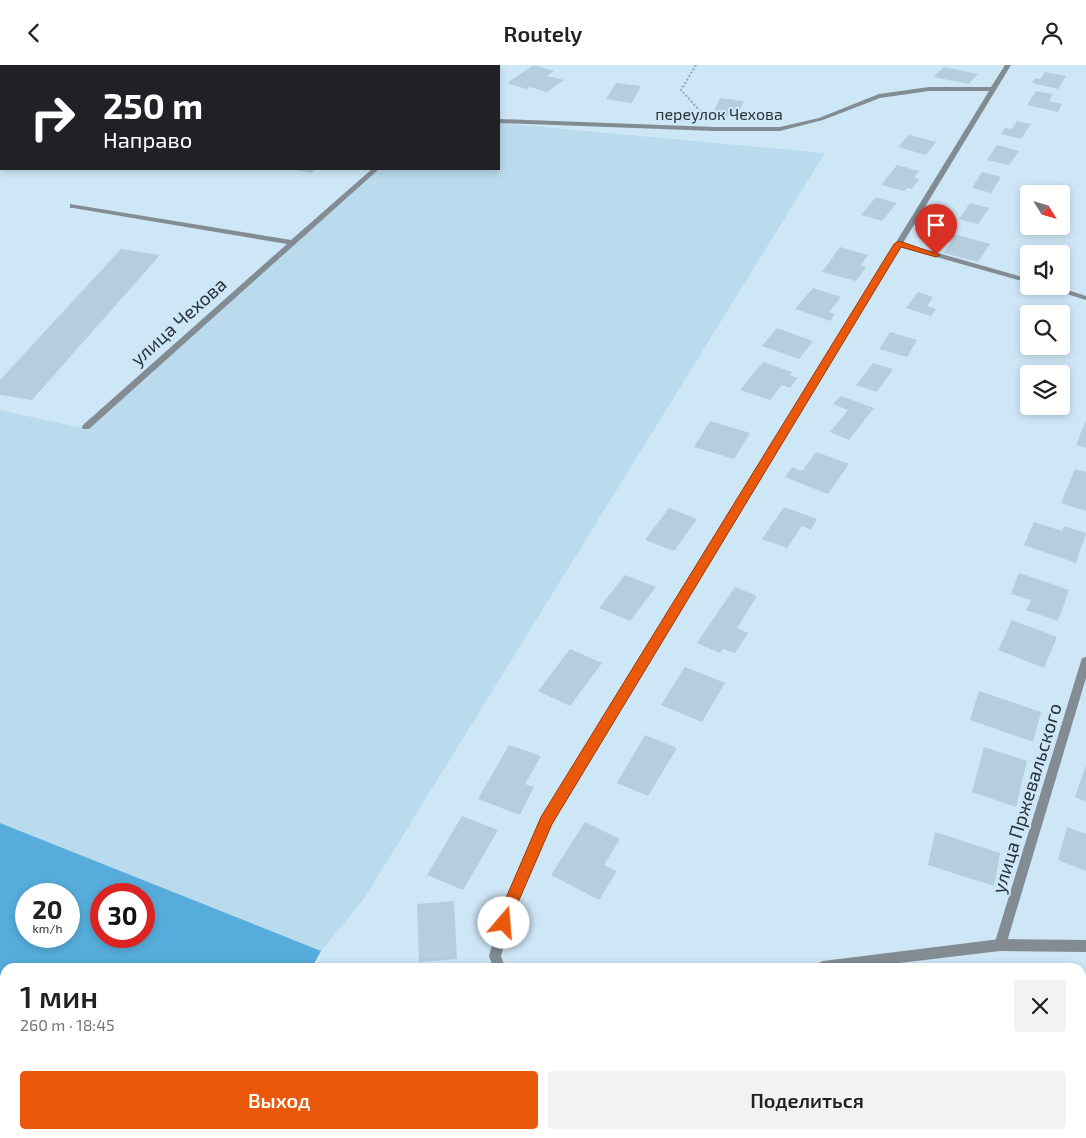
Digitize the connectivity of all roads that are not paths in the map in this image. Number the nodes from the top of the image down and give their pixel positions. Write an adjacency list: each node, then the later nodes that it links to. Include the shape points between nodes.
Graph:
1 (1008, 65): 2 (street)
2 (993, 89): 3 (street, переулок Чехова, via 929,89 879,96 821,119 780,129); 7 (street)
3 (500, 121)
4 (375, 170): 6 (street, улица Чехова)
5 (72, 206): 6 (street)
6 (293, 243): 11 (street, улица Чехова)
7 (899, 244): 8 (street); 15 (street, via 546,821 509,907 495,956)
8 (1020, 278)
9 (1070, 293): 10 (street)
10 (1086, 298)
11 (86, 427)
12 (1086, 661): 13 (street, улица Пржевальского)
13 (1000, 945): 14 (street); 16 (street)
14 (1086, 946)
15 (498, 963)
16 (855, 963)

